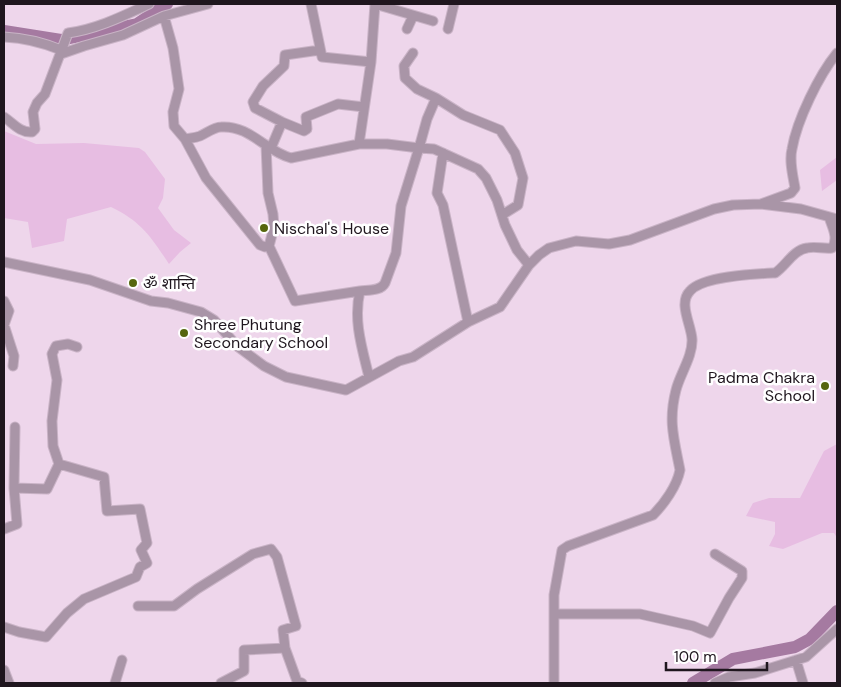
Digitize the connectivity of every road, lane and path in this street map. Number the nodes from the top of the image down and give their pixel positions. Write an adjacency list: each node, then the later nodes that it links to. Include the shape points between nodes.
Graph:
1 (149, 4): 13 (street, via 107,23 68,33)
2 (208, 4): 6 (street)
3 (311, 4): 12 (street)
4 (375, 4): 7 (street); 16 (street)
5 (454, 4): 9 (street)
6 (164, 16): 13 (street, via 123,35); 21 (street, via 179,89 174,126)
7 (413, 16): 8 (street); 10 (street)
8 (432, 21)
9 (448, 29)
10 (407, 30)
11 (4, 38): 13 (street, via 52,46)
12 (320, 50): 16 (street, via 322,57); 20 (street, via 285,55 284,66 257,93 253,102 255,108)
13 (61, 52): 19 (street, via 45,94 33,112 35,130 28,133 16,128)
14 (414, 53): 17 (street, via 404,66 405,78)
15 (837, 53): 26 (street, via 823,73 798,127 791,160 795,188 791,193)
16 (372, 62): 18 (street)
17 (436, 98): 24 (street); 27 (street, via 462,116 500,130 515,153 523,178 518,205)
18 (364, 107): 20 (street, via 338,104 306,117 307,129 304,131); 22 (street)
19 (4, 117)
20 (282, 122): 23 (street)
21 (185, 139): 23 (street, via 220,127 235,128 246,131); 29 (street, via 206,178 260,245)
22 (359, 144): 23 (street, via 290,158); 24 (street)
23 (268, 147): 29 (street, via 268,193 274,227)
24 (419, 148): 25 (street); 32 (street, via 401,206 396,253 385,283 378,289)
25 (443, 153): 27 (street, via 478,169 486,178); 34 (street, via 437,192 443,205)
26 (761, 204): 28 (street, via 801,209); 31 (street, via 714,209 630,240 609,244 576,241 549,248)
27 (502, 215): 31 (street, via 518,250)
28 (833, 218): 44 (street, via 835,237 832,248 800,250 775,273 726,277 689,291 686,307 691,347 672,410 672,436 679,477 663,505 653,515 562,550)
29 (269, 246): 32 (street, via 295,300)
30 (4, 264): 37 (street, via 90,280 151,301 202,312 214,320 236,346 286,378 346,390)
31 (529, 265): 34 (street, via 500,307)
32 (360, 292): 37 (street, via 358,331)
33 (4, 301): 36 (street, via 9,311 4,325 14,356)
34 (468, 322): 37 (street, via 413,357)
35 (76, 347): 39 (street, via 68,344 56,346 52,354 56,380 52,421)
36 (13, 366)
37 (369, 377)
38 (15, 427): 40 (street)
39 (59, 464): 40 (street, via 47,489); 45 (street, via 104,476 107,511 140,508 147,542 141,550 147,563 140,567 136,578 84,599 46,637)
40 (14, 488): 41 (street, via 17,524)
41 (4, 529)
42 (714, 554): 44 (street, via 742,571 742,578 710,633 640,614)
43 (138, 606): 47 (street, via 174,606 253,554 271,549 296,626 283,630)
44 (554, 614): 55 (street)
45 (4, 626)
46 (837, 629): 49 (street, via 806,657)
47 (285, 648): 53 (street, via 244,650 244,670); 54 (street, via 297,681)
48 (122, 660): 52 (street)
49 (796, 660): 56 (street); 57 (street)
50 (4, 670): 51 (street)
51 (9, 683)
52 (115, 683)
53 (221, 683)
54 (302, 683)
55 (554, 683)
56 (715, 683)
57 (803, 683)

